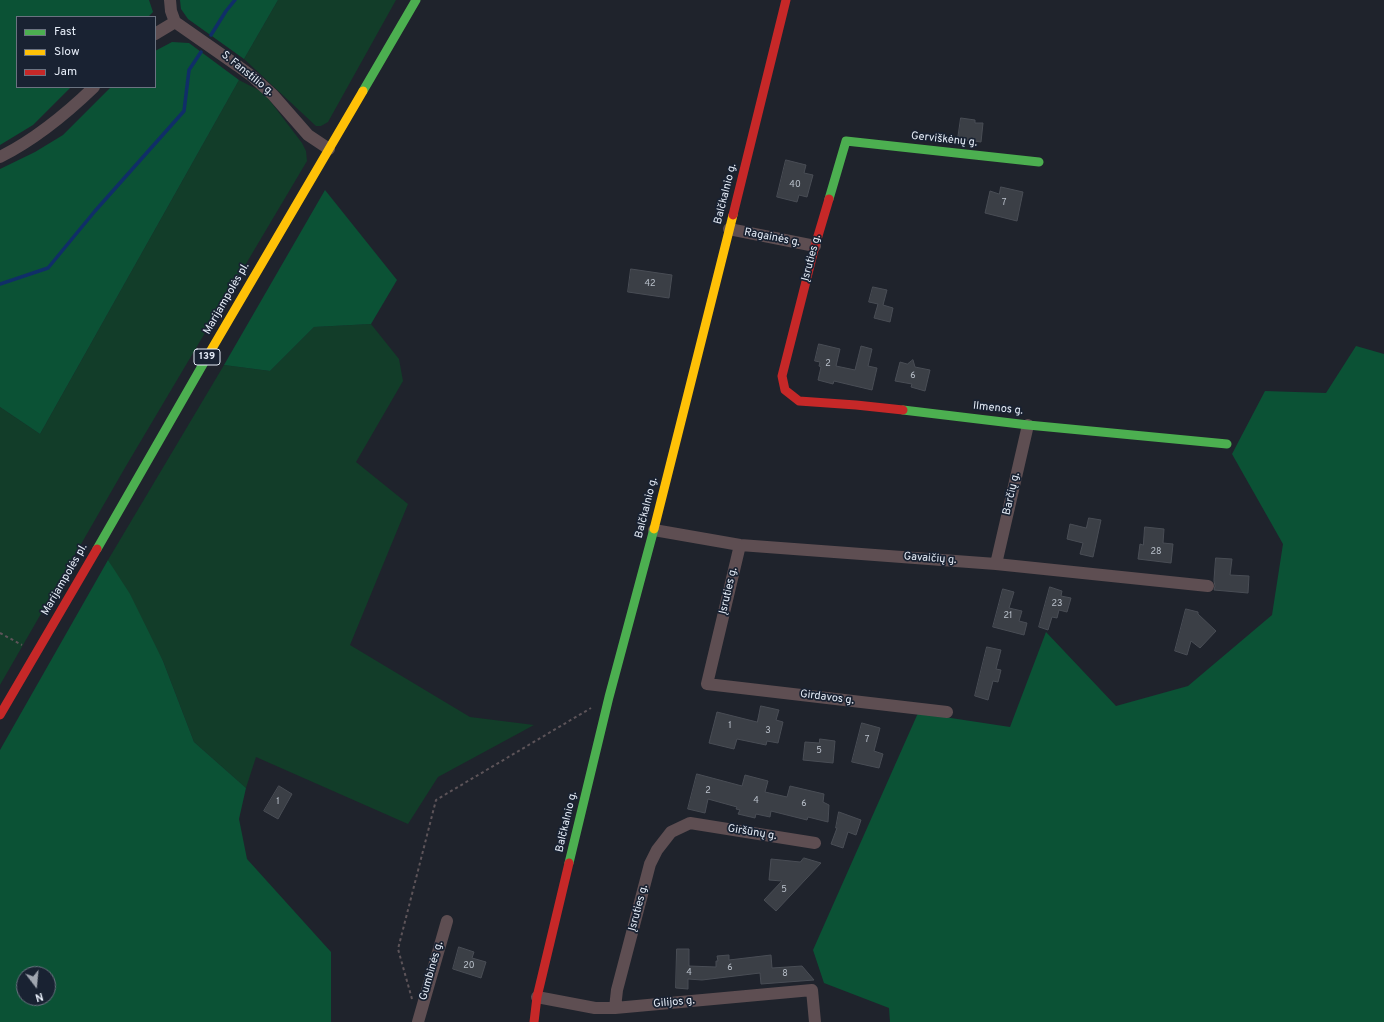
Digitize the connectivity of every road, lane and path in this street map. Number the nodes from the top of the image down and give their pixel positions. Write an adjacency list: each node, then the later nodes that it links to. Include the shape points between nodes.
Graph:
1 (170, 0): 4 (street)
2 (416, 0): 8 (street, Marijampolės pl. / 139)
3 (786, 0): 11 (street, Balčkalnio g.)
4 (175, 22): 5 (street); 8 (street, S. Fanstilio g., via 253,77 273,95 308,135)
5 (156, 33)
6 (93, 88): 9 (street, via 51,126)
7 (846, 141): 10 (street, Gerviškėnų g.); 12 (street, Įsruties g.)
8 (329, 149): 21 (street, Marijampolės pl. / 139)
9 (0, 157)
10 (1039, 162)
11 (729, 229): 12 (street, Ragainės g.); 16 (street, Balčkalnio g.)
12 (815, 246): 13 (street, Įsruties g.)
13 (782, 376): 14 (street, Ilmenos g., via 785,390 799,401)
14 (1028, 425): 15 (street, Ilmenos g.); 18 (street, Barčių g.)
15 (1227, 444)
16 (654, 530): 17 (street, Gavaičių g.); 23 (street, Balčkalnio g.)
17 (740, 545): 18 (street, Gavaičių g.); 22 (street, Įsruties g.)
18 (996, 564): 19 (street, Gavaičių g.)
19 (1208, 586)
20 (0, 633): 21 (path)
21 (36, 653): 25 (street, Marijampolės pl. / 139)
22 (707, 684): 24 (street, Girdavos g.)
23 (609, 698): 29 (street, Balčkalnio g.); 30 (path, via 436,800 398,949)
24 (947, 712)
25 (0, 715)
26 (690, 823): 27 (street, Giršūnų g.); 31 (street, Įsruties g., via 671,832 650,864 617,990)
27 (815, 843)
28 (446, 921): 32 (street, Gumbinės g.)
29 (537, 997): 31 (street, Gilijos g., via 595,1008); 33 (street, Balčkalnio g.)
30 (412, 999)
31 (615, 1008): 34 (street, Gilijos g., via 812,990)
32 (418, 1022)
33 (534, 1022)
34 (815, 1022)

